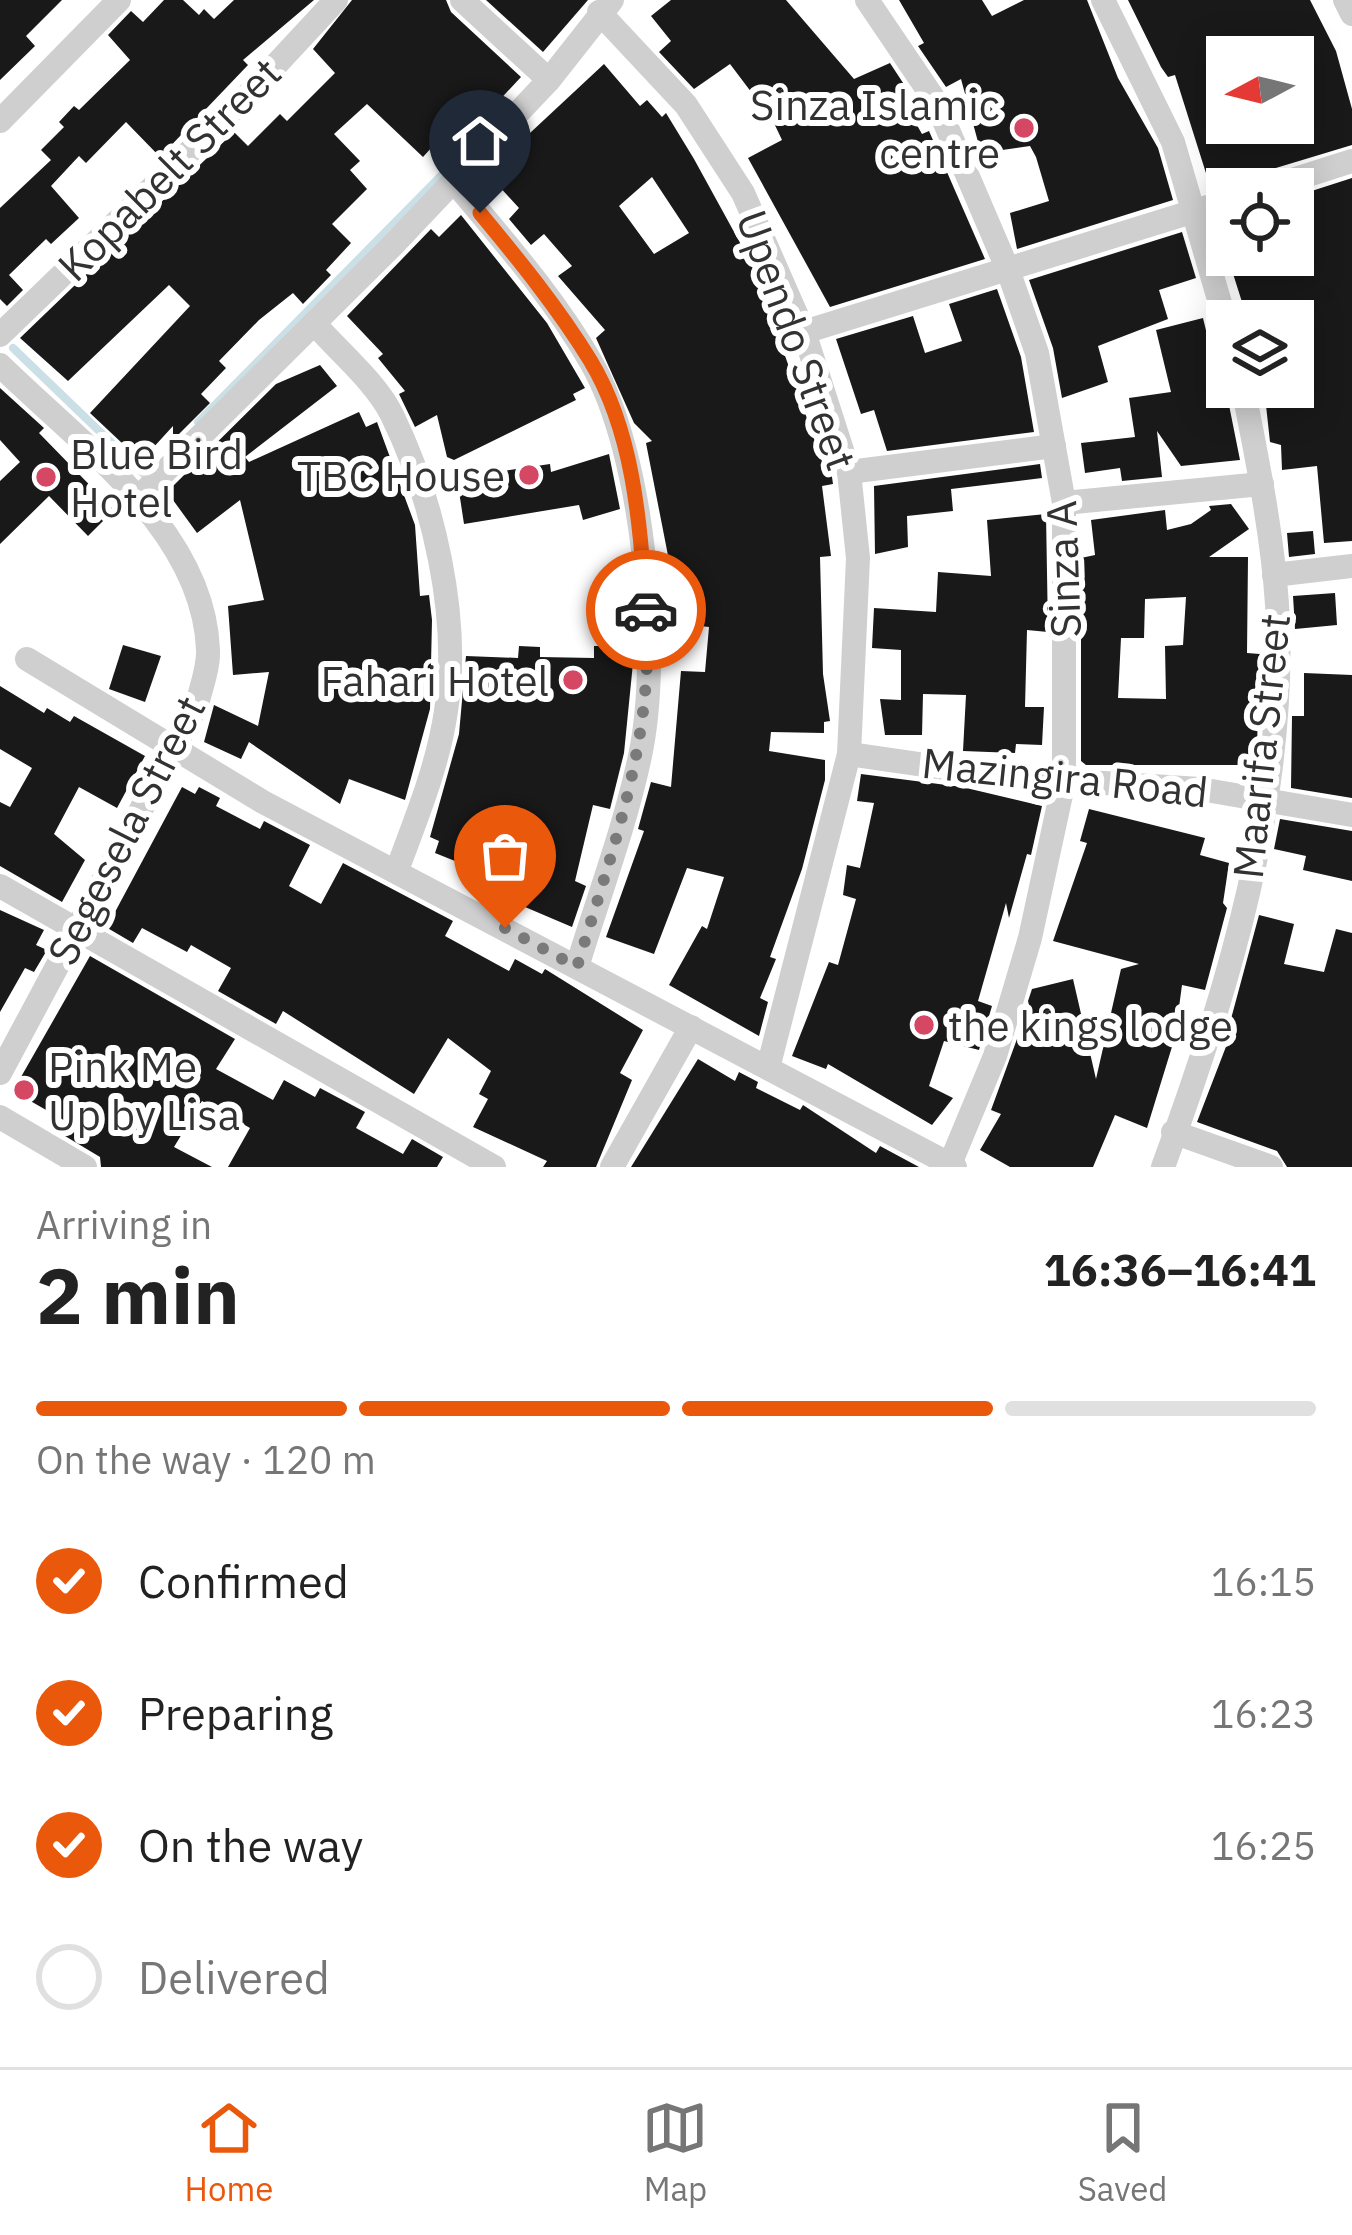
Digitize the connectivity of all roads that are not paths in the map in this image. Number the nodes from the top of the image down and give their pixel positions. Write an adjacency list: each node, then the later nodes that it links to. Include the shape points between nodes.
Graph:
1 (119, 0): 10 (street)
2 (336, 0): 20 (street, Kopabelt Street)
3 (462, 0): 9 (street)
4 (867, 0): 16 (street, Sinza A, via 936,102)
5 (1103, 0): 15 (street, via 1173,142)
6 (1345, 0): 8 (street)
7 (605, 6): 9 (street); 19 (street, Upendo Street, via 714,143 771,248)
8 (1352, 14)
9 (549, 80): 13 (street)
10 (0, 122)
11 (1352, 160): 12 (street)
12 (1314, 173)
13 (453, 179): 18 (street); 39 (street, via 592,364 622,435 638,515 648,671 640,756)
14 (1206, 208): 15 (street)
15 (1194, 212): 16 (street); 17 (street)
16 (1008, 270): 19 (street); 23 (street, Sinza A, via 1037,353)
17 (1219, 300)
18 (314, 323): 26 (street); 36 (street, via 390,411 423,500 444,592 446,711)
19 (804, 332): 24 (street, Upendo Street)
20 (0, 334)
21 (0, 365): 26 (street, Segesela Street)
22 (1248, 408): 25 (street, Maarifa Street)
23 (1054, 446): 24 (street); 27 (street, Sinza A)
24 (849, 472): 32 (street, Upendo Street, via 858,558)
25 (1262, 484): 27 (street); 29 (street, Maarifa Street)
26 (136, 500): 31 (street, Segesela Street, via 189,568 204,618 208,654 197,705)
27 (1064, 503): 33 (street, Sinza A)
28 (1352, 566): 29 (street)
29 (1274, 575): 34 (street, Maarifa Street, via 1275,691)
30 (27, 658): 31 (street)
31 (172, 746): 36 (street); 38 (street, Segesela Street)
32 (849, 754): 33 (street, Mazingira Road); 41 (street, Upendo Street)
33 (1064, 781): 34 (street, Mazingira Road); 45 (street, Sinza A, via 1030,938)
34 (1264, 798): 35 (street, Mazingira Road); 44 (street, Maarifa Street, via 1211,1032)
35 (1352, 815)
36 (398, 870): 39 (street)
37 (0, 886): 38 (street)
38 (77, 928): 42 (street, Segesela Street); 47 (street)
39 (577, 967): 40 (street)
40 (691, 1027): 41 (street); 48 (street)
41 (768, 1068): 45 (street)
42 (0, 1073)
43 (0, 1117): 46 (street)
44 (1173, 1132): 49 (street, Maarifa Street); 50 (street)
45 (952, 1166)
46 (85, 1167)
47 (494, 1167)
48 (612, 1167)
49 (1163, 1167)
50 (1271, 1167)

